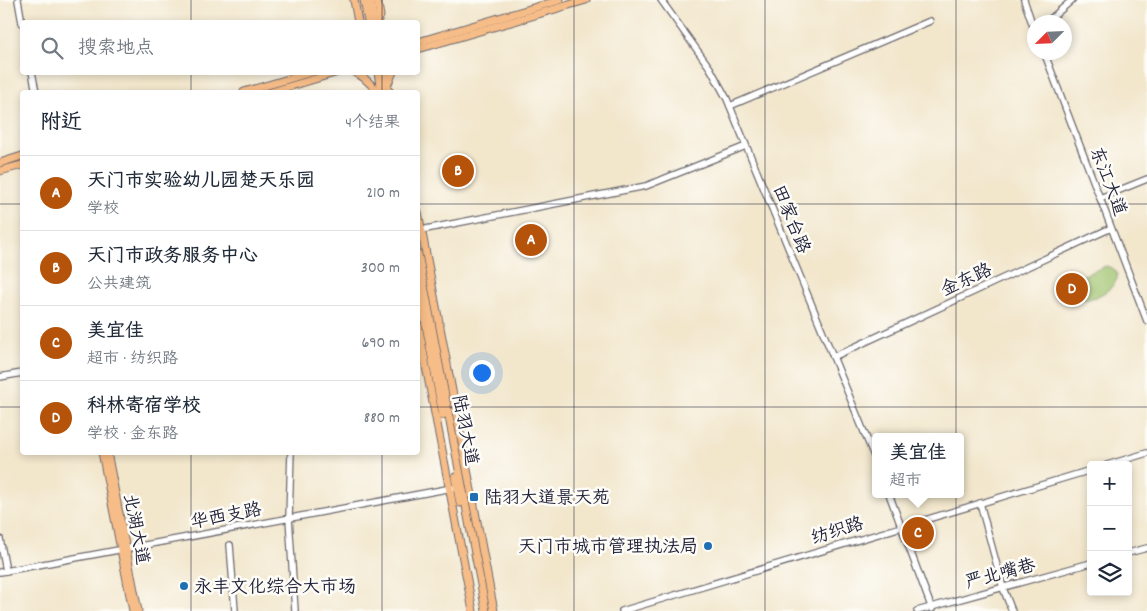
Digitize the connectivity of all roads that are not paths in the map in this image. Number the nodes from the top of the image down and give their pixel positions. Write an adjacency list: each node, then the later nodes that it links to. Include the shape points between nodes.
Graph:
1 (18, 0): 13 (street)
2 (354, 0): 14 (main road)
3 (364, 0): 15 (main road)
4 (370, 0): 16 (main road)
5 (377, 0): 17 (main road, via 380,16)
6 (560, 0): 19 (main road)
7 (586, 0): 20 (main road)
8 (661, 0): 36 (street, 田家台路, via 710,68)
9 (1024, 0): 11 (street)
10 (1072, 0): 12 (street)
11 (1029, 15)
12 (1055, 15)
13 (21, 20)
14 (358, 20)
15 (368, 20)
16 (375, 20)
17 (377, 20)
18 (930, 20): 36 (street)
19 (420, 41)
20 (420, 48)
21 (1047, 60): 43 (street, 东江大道)
22 (33, 75): 29 (street)
23 (302, 75): 30 (main road)
24 (328, 75): 31 (main road)
25 (359, 75): 32 (main road)
26 (379, 75): 33 (main road)
27 (384, 75): 34 (main road)
28 (392, 75): 35 (main road)
29 (36, 90)
30 (251, 90)
31 (278, 90)
32 (382, 90)
33 (384, 90)
34 (385, 90)
35 (386, 90)
36 (730, 106): 37 (street, 田家台路)
37 (746, 146): 46 (street, via 646,186); 51 (street, 田家台路)
38 (20, 161): 40 (main road)
39 (20, 162): 41 (main road)
40 (0, 163)
41 (0, 171)
42 (1147, 179): 43 (street)
43 (1100, 198): 45 (street, 东江大道)
44 (420, 224): 46 (main road)
45 (1111, 228): 49 (street, 东江大道); 51 (street, 金东路)
46 (421, 230): 82 (main road)
47 (420, 264): 81 (main road, 陆羽大道)
48 (420, 295): 61 (main road, 陆羽大道)
49 (1147, 321)
50 (420, 334): 61 (main road)
51 (833, 357): 54 (street, 田家台路)
52 (20, 373): 53 (street)
53 (0, 377)
54 (872, 451)
55 (1147, 453): 59 (street)
56 (103, 455): 69 (main road, 北湖大道)
57 (108, 455): 69 (main road, 北湖大道)
58 (291, 455): 64 (street)
59 (1120, 461)
60 (1087, 471): 63 (street, 纺织路)
61 (453, 487): 64 (street, 华西支路); 79 (main road); 80 (main road, 陆羽大道)
62 (891, 498): 65 (street)
63 (980, 503): 65 (street, 纺织路); 73 (street)
64 (289, 518): 69 (street, 华西支路); 78 (street)
65 (902, 526): 74 (street); 83 (street, 纺织路)
66 (0, 540): 72 (street)
67 (230, 545): 77 (street)
68 (1147, 548): 70 (street)
69 (124, 550): 72 (street, 华西支路); 75 (main road, 北湖大道); 76 (main road, 北湖大道)
70 (1132, 552)
71 (1087, 564): 73 (street, 严北嘴巷)
72 (3, 571)
73 (1003, 588): 74 (street, 严北嘴巷); 85 (street)
74 (932, 609): 84 (street, 严北嘴巷)
75 (133, 611)
76 (138, 611)
77 (235, 611)
78 (295, 611)
79 (473, 611)
80 (481, 611)
81 (486, 611)
82 (494, 611)
83 (622, 611)
84 (917, 611)
85 (1012, 611)

